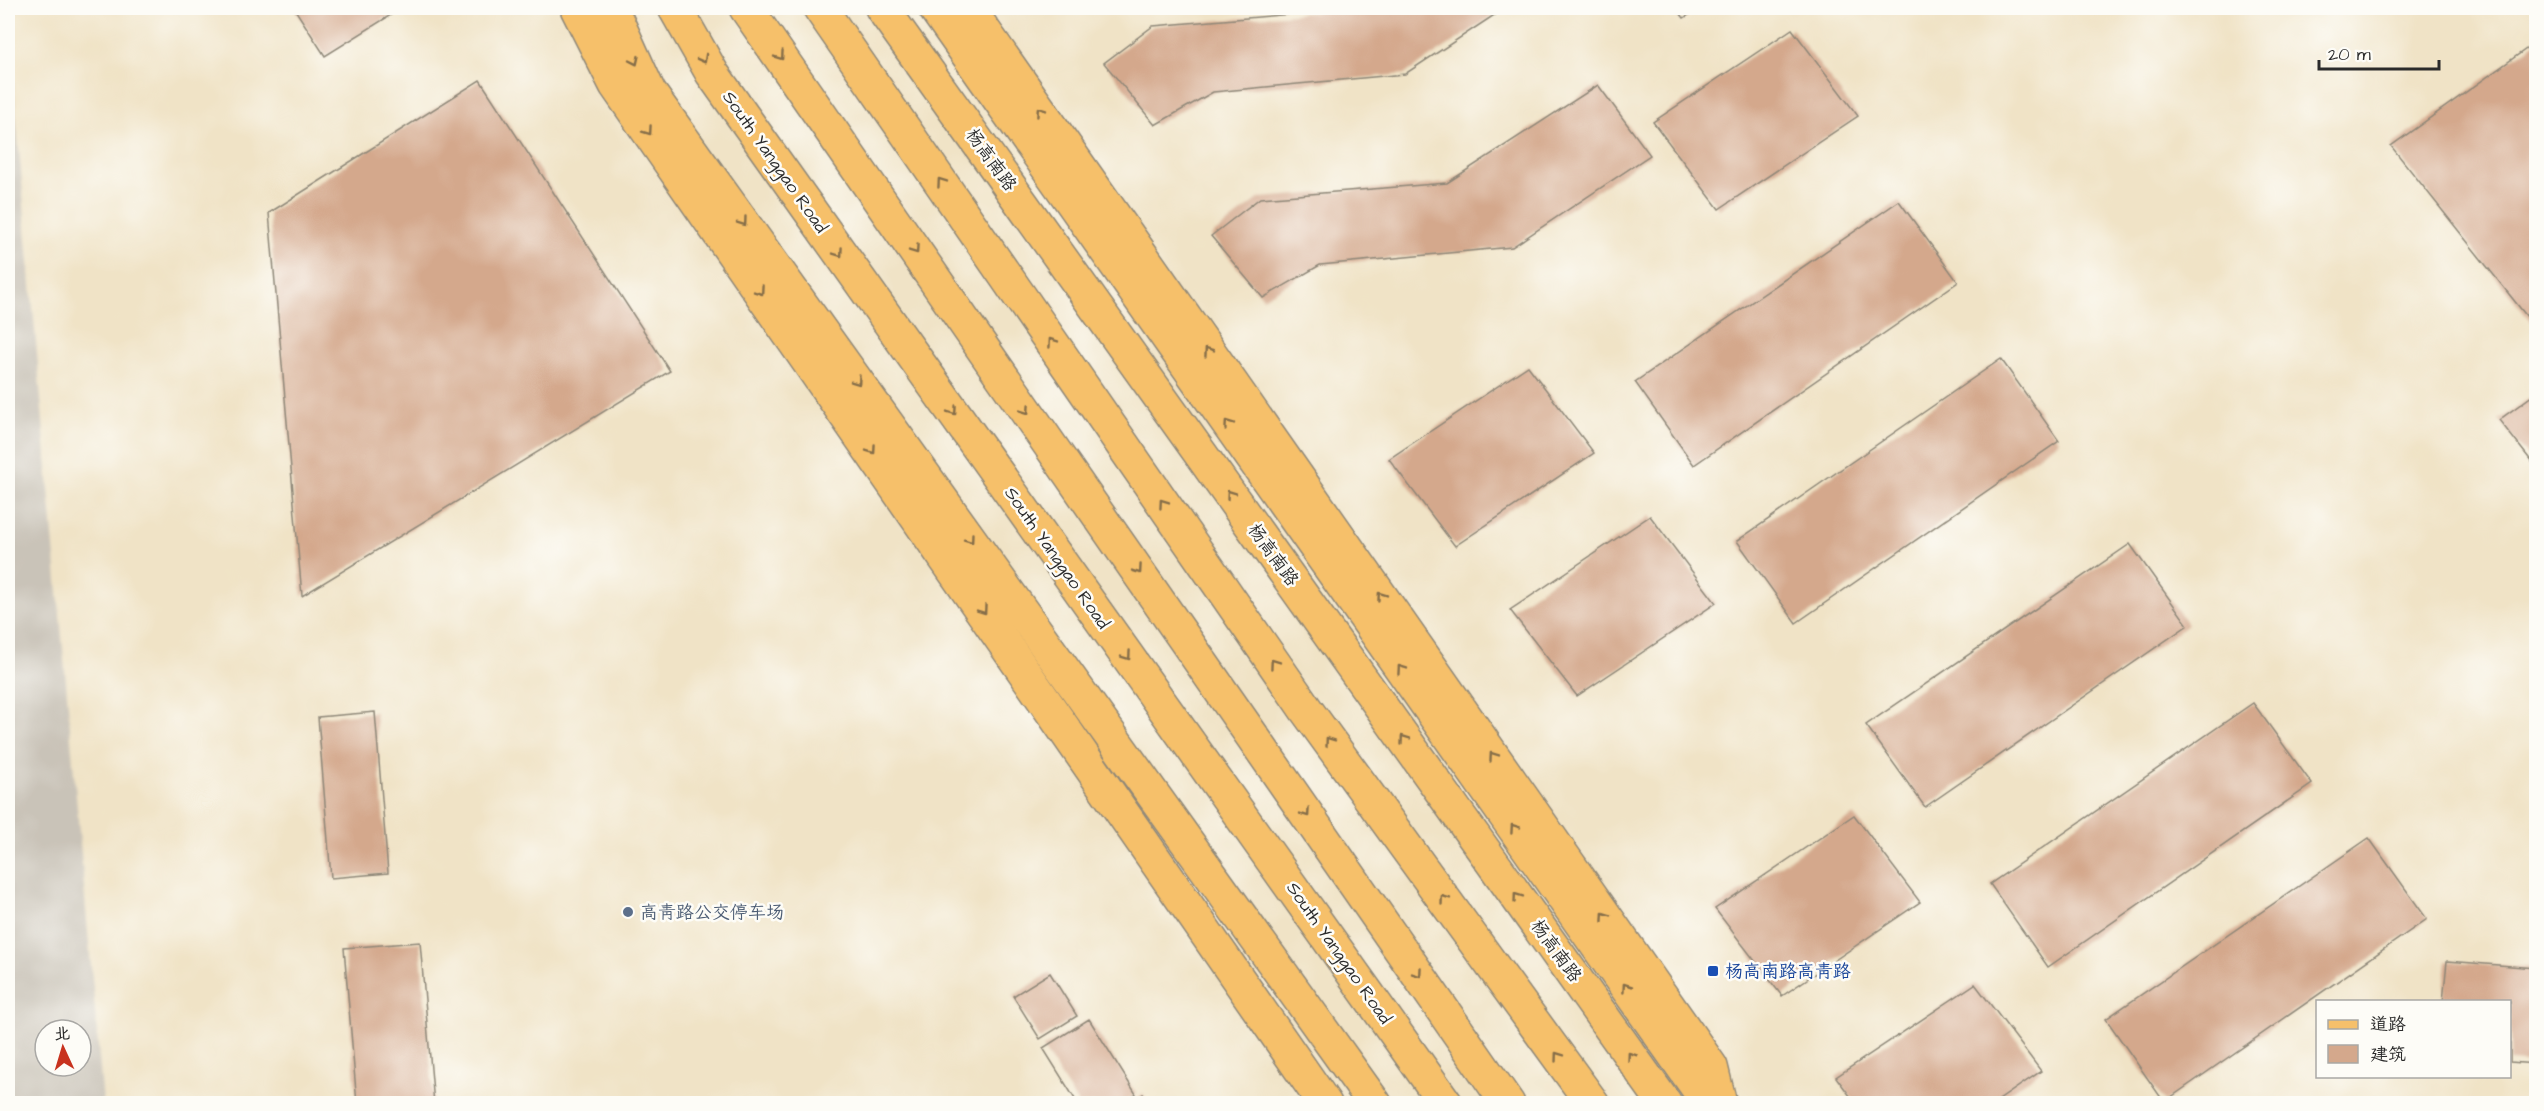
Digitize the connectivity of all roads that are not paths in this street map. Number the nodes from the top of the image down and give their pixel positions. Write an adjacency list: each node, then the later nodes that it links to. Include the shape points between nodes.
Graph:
1 (577, 8): 9 (main road, one-way to 9, via 616,85)
2 (611, 8): 10 (main road, one-way to 10, via 649,92)
3 (675, 8): 11 (main road, South Yanggao Road, one-way to 11, via 712,73)
4 (746, 8): 12 (main road, one-way to 12)
5 (820, 8): 13 (main road, one-way to 5, via 1307,711)
6 (882, 8): 14 (main road, 杨高南路, one-way to 6)
7 (934, 8): 15 (main road, 杨高南路, one-way to 7)
8 (968, 8): 16 (main road, one-way to 8, via 1711,1067)
9 (1325, 1104)
10 (1375, 1104)
11 (1446, 1104)
12 (1508, 1104)
13 (1593, 1104)
14 (1665, 1104)
15 (1709, 1104)
16 (1720, 1104)

